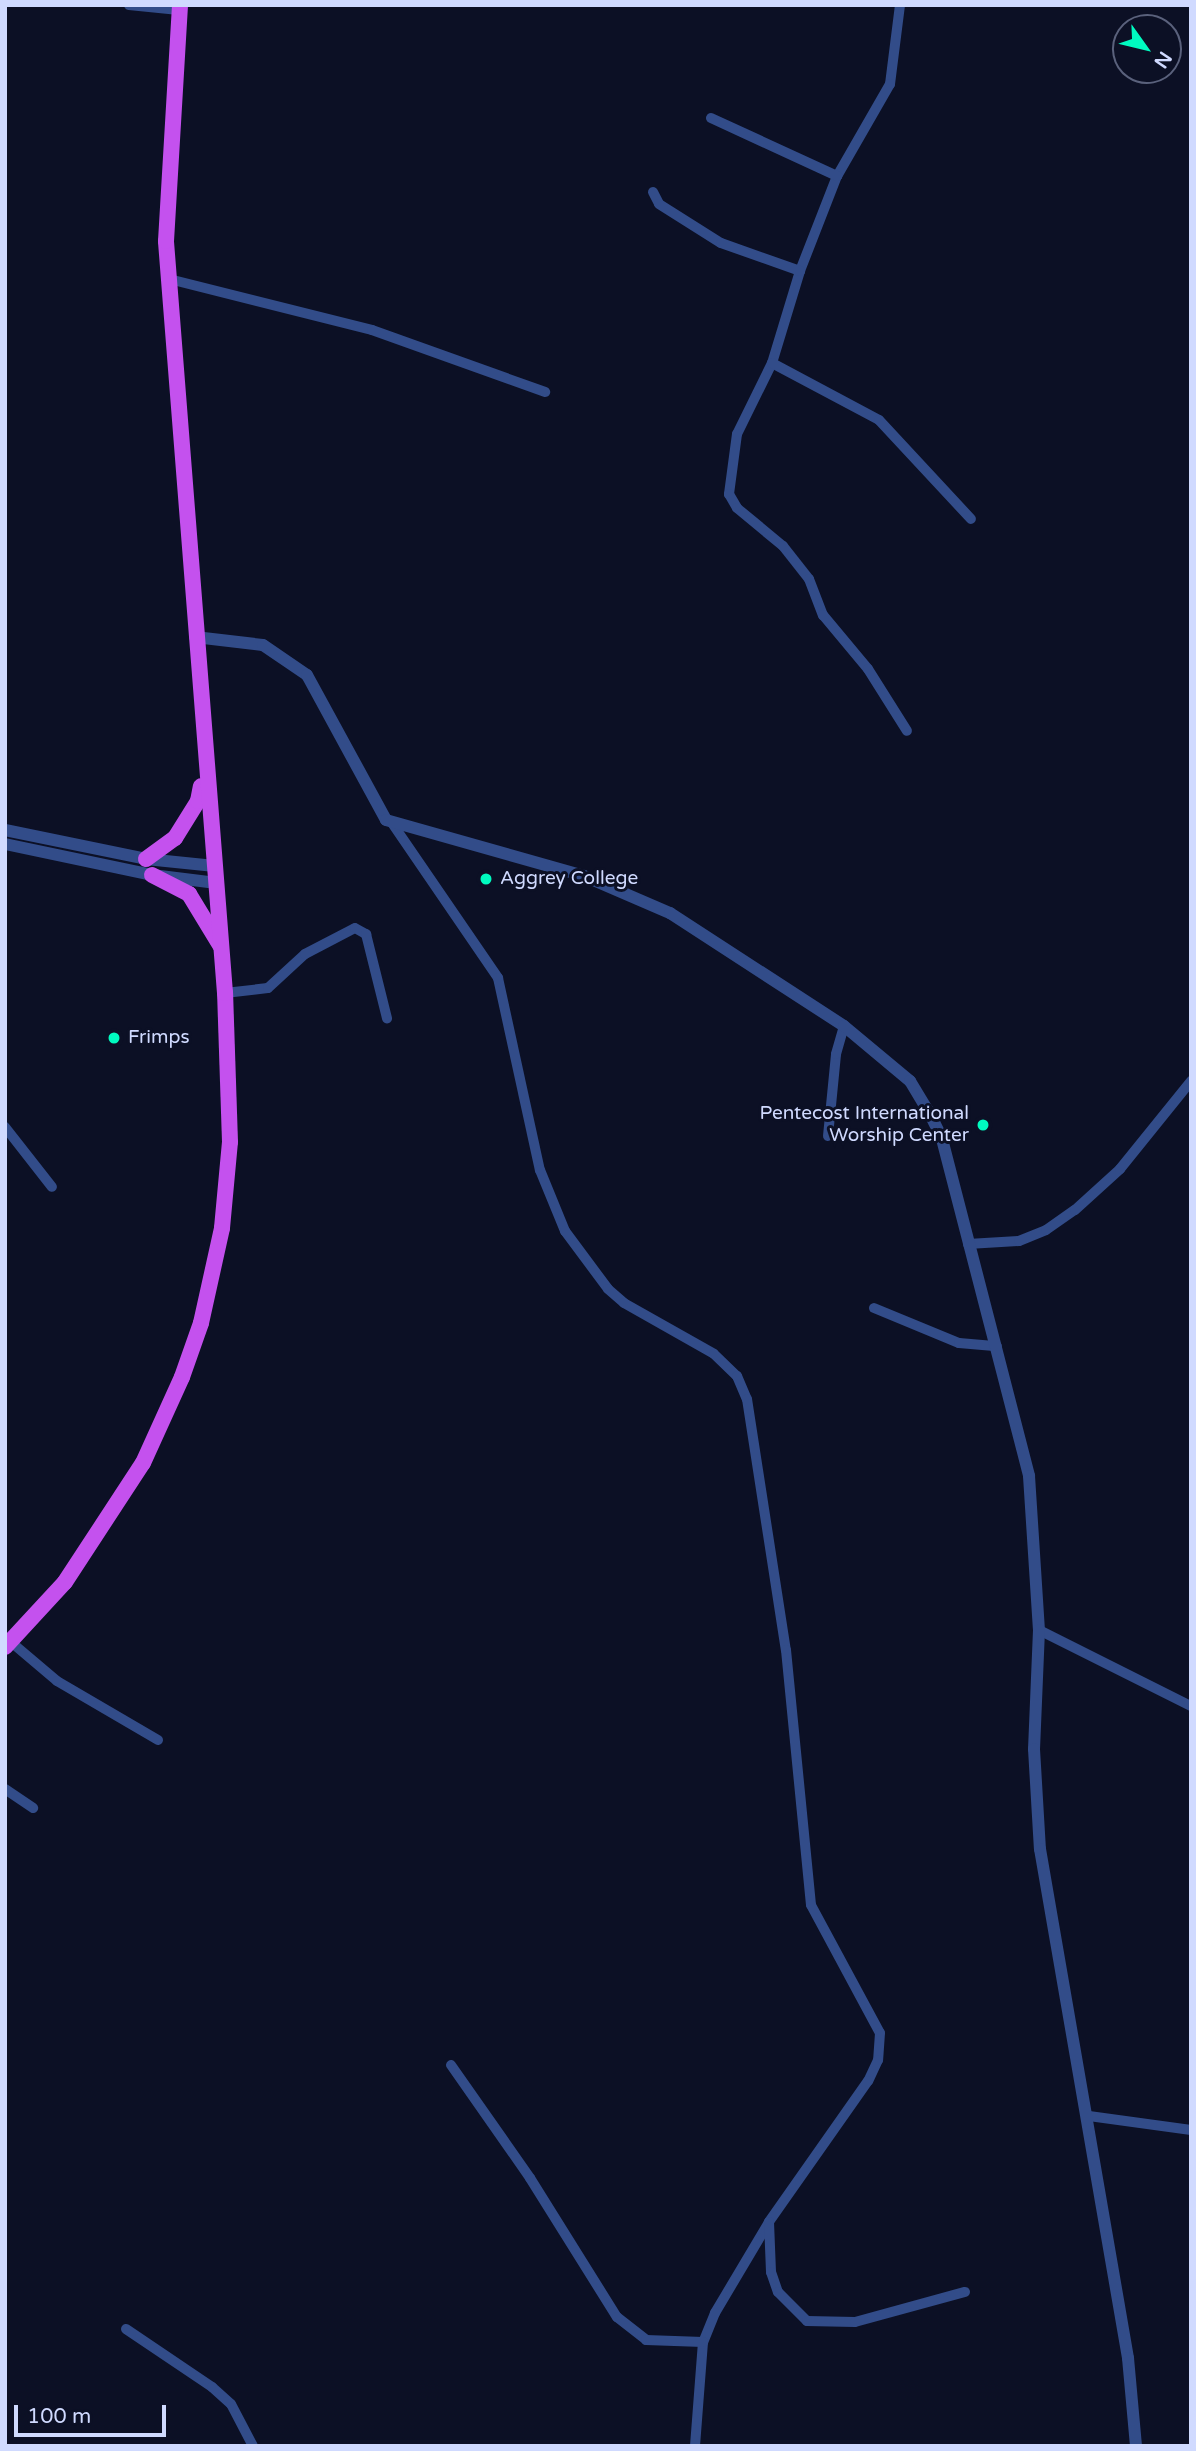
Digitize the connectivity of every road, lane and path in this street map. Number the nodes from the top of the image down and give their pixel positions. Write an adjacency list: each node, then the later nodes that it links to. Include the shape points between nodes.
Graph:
1 (129, 5): 3 (street)
2 (900, 5): 5 (street, via 890,84)
3 (179, 8): 8 (highway, via 166,184)
4 (711, 118): 5 (street)
5 (837, 176): 7 (street)
6 (653, 192): 7 (street, via 659,204 722,243)
7 (800, 271): 9 (street)
8 (169, 279): 10 (street, via 372,330); 12 (highway)
9 (772, 363): 11 (street, via 879,420); 13 (street, via 737,434 731,501 783,546 808,579 823,615 862,661)
10 (545, 392)
11 (971, 519)
12 (195, 637): 14 (highway); 15 (street, via 263,645 307,675 383,816)
13 (907, 731)
14 (204, 773): 18 (highway, via 189,820 164,849); 20 (highway)
15 (392, 823): 24 (street, via 584,876 633,896 687,923); 41 (street, via 498,978 540,1170 565,1231 608,1289 624,1303 714,1354 737,1376 747,1399 786,1650 811,1905 874,2019 880,2044 868,2081)
16 (5, 830): 18 (street)
17 (5, 844): 19 (street)
18 (146, 859): 20 (street)
19 (152, 874): 20 (street); 21 (highway, via 189,894)
20 (216, 875): 21 (highway)
21 (220, 945): 22 (highway)
22 (225, 993): 23 (street, via 268,988 304,954 355,928 366,934); 33 (highway, via 230,1142 222,1228 201,1323 182,1377 123,1499 65,1582)
23 (387, 1018)
24 (844, 1026): 27 (street, via 836,1054); 29 (street, via 919,1093 942,1139)
25 (1190, 1083): 29 (street, via 1120,1169 1075,1210 1019,1241)
26 (5, 1127): 28 (street)
27 (828, 1136)
28 (52, 1187)
29 (968, 1244): 31 (street)
30 (874, 1308): 31 (street, via 959,1343)
31 (997, 1346): 32 (street, via 1029,1476)
32 (1039, 1630): 34 (street); 39 (street, via 1034,1749 1040,1849)
33 (8, 1645): 35 (street, via 57,1681)
34 (1191, 1706)
35 (158, 1740)
36 (5, 1789): 37 (street)
37 (33, 1808)
38 (451, 2064): 44 (street, via 530,2178 617,2317 646,2340)
39 (1089, 2116): 40 (street); 47 (street, via 1128,2358)
40 (1191, 2130)
41 (769, 2222): 42 (street, via 771,2272 778,2292 807,2321 855,2322); 44 (street, via 720,2303)
42 (965, 2292)
43 (127, 2329): 45 (street, via 230,2404)
44 (703, 2342): 46 (street)
45 (253, 2446)
46 (695, 2446)
47 (1136, 2446)

